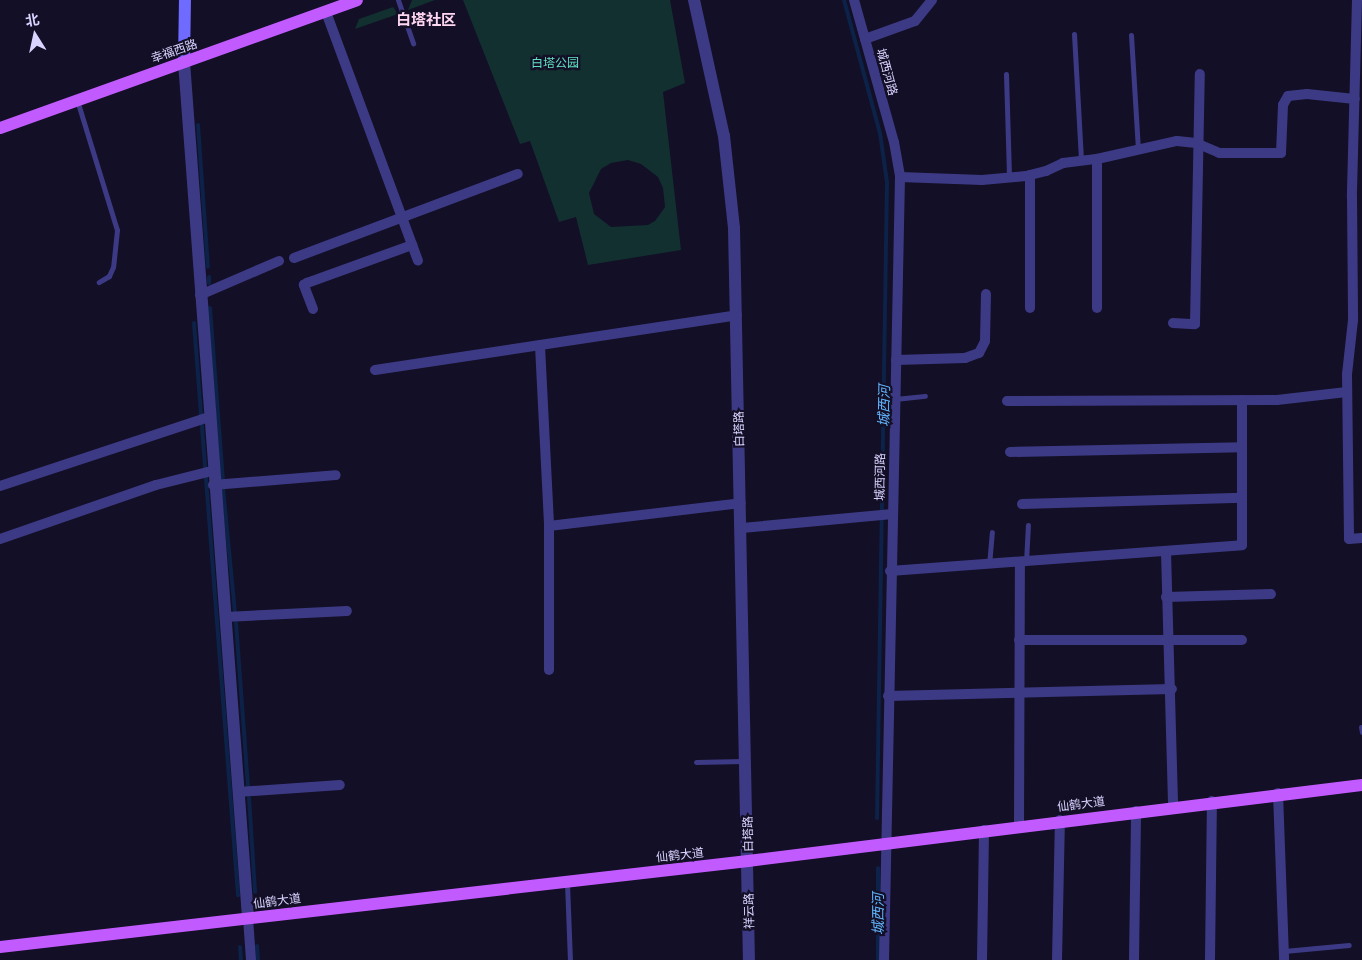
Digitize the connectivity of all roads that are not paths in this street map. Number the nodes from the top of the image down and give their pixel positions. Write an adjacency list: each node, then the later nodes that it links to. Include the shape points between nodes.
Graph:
1 (185, 0): 13 (main road)
2 (357, 0): 8 (main road, 幸福西路)
3 (398, 0): 12 (lane)
4 (694, 0): 38 (street, 白塔路, via 729,173)
5 (854, 0): 11 (street, 城西河路)
6 (932, 0): 11 (street, via 915,21)
7 (1357, 0): 16 (street)
8 (326, 12): 13 (main road, 幸福西路); 27 (street)
9 (1074, 34): 22 (lane)
10 (1131, 35): 20 (lane)
11 (865, 39): 26 (street, 城西河路, via 894,142)
12 (413, 43)
13 (184, 62): 17 (main road, 幸福西路); 34 (street)
14 (1006, 74): 25 (lane)
15 (1200, 74): 19 (street)
16 (1355, 99): 19 (street, via 1306,94 1288,96 1283,105 1281,153 1219,153); 43 (street, via 1353,320)
17 (76, 100): 18 (main road, 幸福西路); 32 (lane, via 117,230 113,267 109,276)
18 (0, 128)
19 (1199, 144): 20 (street, via 1177,141); 39 (street, via 1194,238 1195,324)
20 (1138, 149): 21 (street)
21 (1097, 159): 22 (street); 36 (street)
22 (1082, 161): 24 (street, via 1063,162)
23 (518, 174): 27 (street)
24 (1030, 175): 25 (street); 35 (street)
25 (1009, 177): 26 (street, via 982,180)
26 (900, 178): 41 (street, 城西河路)
27 (402, 218): 28 (street); 29 (street)
28 (412, 245): 31 (street); 37 (street, via 307,283 304,285)
29 (294, 258)
30 (279, 261): 34 (street)
31 (418, 261)
32 (99, 282)
33 (986, 294): 41 (street, via 985,341 978,353 965,358)
34 (200, 295): 48 (street)
35 (1030, 308)
36 (1097, 308)
37 (313, 309)
38 (737, 315): 40 (street); 56 (street, 白塔路)
39 (1173, 323)
40 (540, 346): 42 (street); 60 (street)
41 (896, 360): 45 (street, 城西河路)
42 (375, 370)
43 (1347, 392): 46 (street); 63 (street, via 1349,539)
44 (925, 396): 45 (lane)
45 (894, 399): 58 (street, 城西河路)
46 (1242, 400): 47 (street); 49 (street)
47 (1007, 401)
48 (203, 419): 51 (street); 54 (street)
49 (1242, 447): 50 (street); 55 (street)
50 (1010, 452)
51 (207, 472): 53 (street); 64 (street, via 156,485)
52 (336, 475): 53 (street)
53 (213, 485): 72 (street)
54 (0, 486)
55 (1242, 498): 57 (street); 65 (street, via 1242,545)
56 (741, 503): 60 (street); 61 (street, 白塔路)
57 (1022, 504)
58 (884, 515): 61 (street); 68 (street, 城西河路)
59 (1028, 525): 66 (lane)
60 (549, 526): 76 (street)
61 (742, 528): 82 (street, 白塔路)
62 (992, 532): 67 (lane)
63 (1362, 538)
64 (0, 539)
65 (1166, 552): 66 (street); 70 (street)
66 (1023, 563): 67 (street); 74 (street)
67 (989, 565): 68 (street)
68 (890, 571): 79 (street, 城西河路)
69 (1272, 594): 70 (street)
70 (1166, 597): 73 (street)
71 (347, 611): 72 (street)
72 (225, 617): 86 (street)
73 (1166, 639): 74 (street); 75 (street); 77 (street)
74 (1019, 640): 78 (street)
75 (1242, 640)
76 (549, 670)
77 (1172, 689): 78 (street); 89 (street)
78 (1018, 693): 79 (street); 92 (street)
79 (888, 696): 94 (street, 城西河路)
80 (1361, 727): 81 (lane)
81 (1362, 732)
82 (746, 761): 83 (lane); 95 (street, 白塔路)
83 (696, 762)
84 (340, 785): 86 (street)
85 (1362, 785): 87 (main road, 仙鹤大道)
86 (238, 792): 97 (street)
87 (1278, 793): 88 (main road, 仙鹤大道); 100 (street)
88 (1212, 801): 89 (main road, 仙鹤大道); 108 (street)
89 (1173, 806): 90 (main road, 仙鹤大道)
90 (1136, 811): 91 (main road, 仙鹤大道); 107 (street)
91 (1060, 820): 92 (main road, 仙鹤大道); 106 (street)
92 (1019, 826): 93 (main road, 仙鹤大道)
93 (984, 830): 94 (main road, 仙鹤大道); 105 (street)
94 (886, 842): 95 (main road, 仙鹤大道); 104 (street, 城西河路)
95 (748, 861): 96 (main road, 仙鹤大道); 103 (street, 祥云路)
96 (567, 881): 97 (main road, 仙鹤大道); 102 (lane)
97 (248, 918): 99 (main road, 仙鹤大道); 101 (street)
98 (1349, 945): 100 (lane)
99 (0, 947)
100 (1284, 956)
101 (251, 960)
102 (570, 960)
103 (750, 960)
104 (884, 960)
105 (982, 960)
106 (1057, 960)
107 (1134, 960)
108 (1210, 960)

